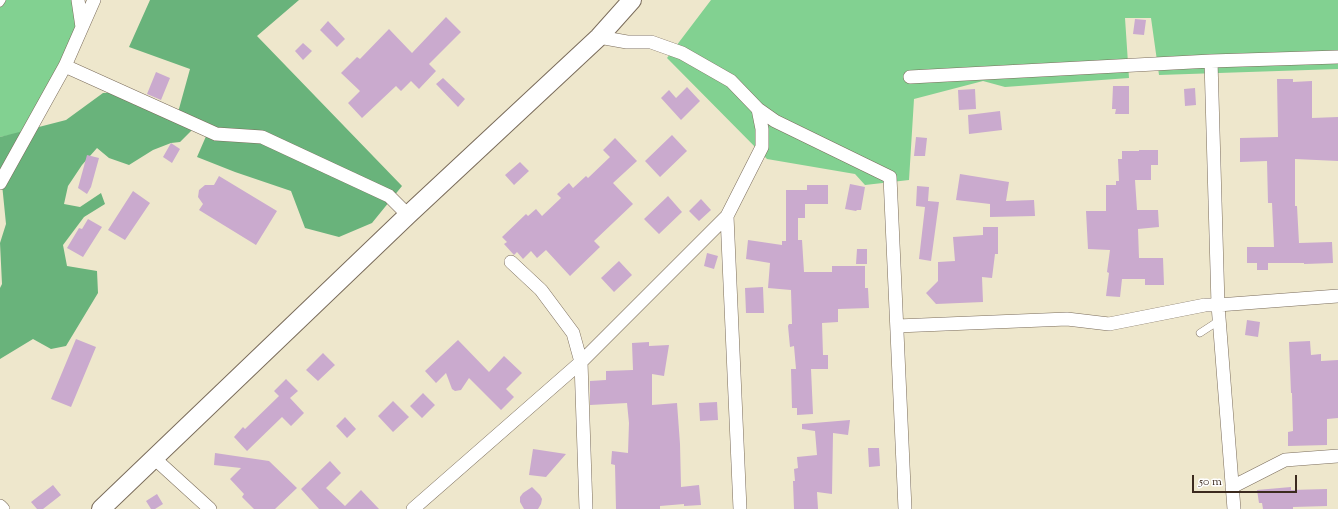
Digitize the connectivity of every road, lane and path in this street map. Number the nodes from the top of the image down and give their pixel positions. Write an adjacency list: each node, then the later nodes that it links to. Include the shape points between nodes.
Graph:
1 (2, 0): 5 (lane)
2 (78, 0): 6 (street)
3 (94, 0): 6 (street)
4 (632, 0): 7 (main road)
5 (0, 3)
6 (82, 27): 10 (street)
7 (598, 37): 12 (street, via 627,42 651,42 682,52 731,81); 14 (main road)
8 (1338, 57): 9 (street)
9 (1211, 61): 11 (street); 18 (street)
10 (65, 66): 13 (street); 14 (street, via 216,134 262,137 389,196)
11 (910, 77)
12 (758, 109): 15 (street, via 762,147); 20 (street, via 775,121 890,177)
13 (0, 183)
14 (408, 215): 24 (main road)
15 (728, 216): 22 (street); 32 (street)
16 (511, 262): 22 (street, via 541,290 574,333)
17 (1338, 296): 18 (street)
18 (1218, 305): 19 (street); 20 (street, via 1205,305 1109,324 1067,319)
19 (1220, 320): 21 (lane); 25 (street)
20 (897, 326): 33 (street)
21 (1200, 333)
22 (581, 362): 30 (street); 31 (street)
23 (1338, 456): 25 (street, via 1285,460)
24 (154, 458): 28 (main road); 29 (street)
25 (1232, 487): 34 (street)
26 (0, 506): 27 (street)
27 (4, 509)
28 (101, 509)
29 (210, 509)
30 (413, 509)
31 (586, 509)
32 (740, 509)
33 (905, 509)
34 (1234, 509)

